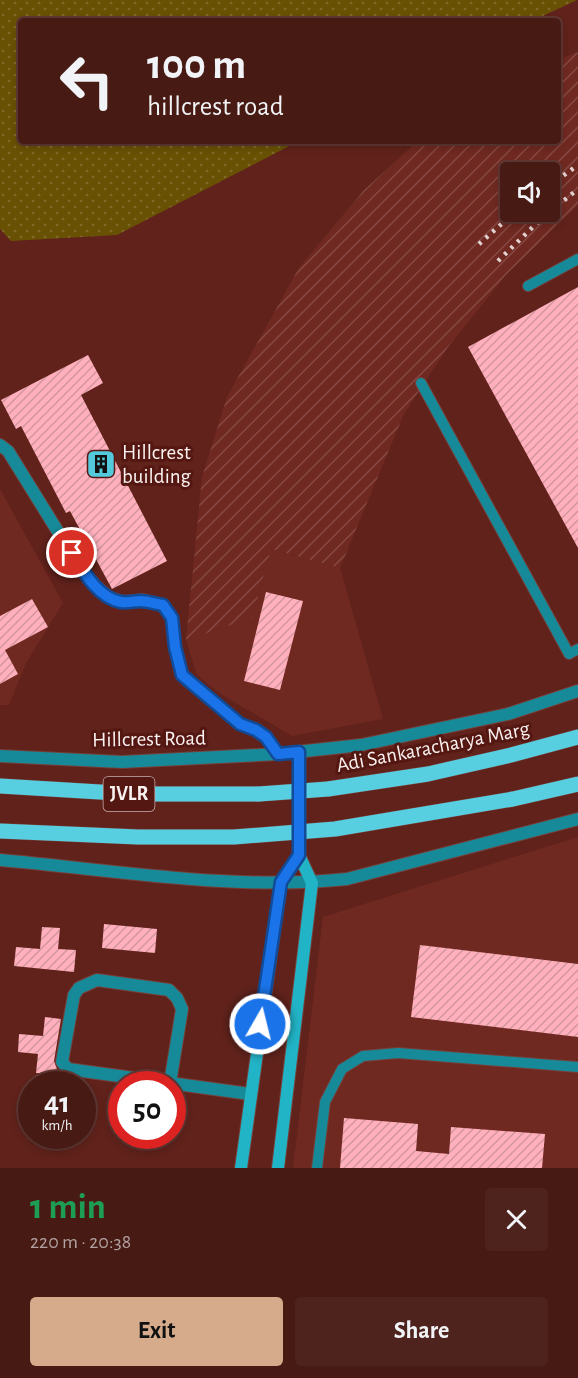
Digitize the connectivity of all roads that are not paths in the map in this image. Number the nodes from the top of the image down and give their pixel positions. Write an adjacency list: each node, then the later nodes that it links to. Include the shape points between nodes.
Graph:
1 (578, 259): 2 (lane)
2 (528, 286)
3 (421, 383): 5 (lane, via 569,654)
4 (0, 445): 9 (street, Hillcrest Road, via 8,451 83,572 110,598 163,605 172,618 182,675 240,724 266,737)
5 (578, 649)
6 (578, 691): 8 (street, Hillcrest Road, via 508,714 361,745)
7 (578, 737): 12 (main road, Adi Sankaracharya Marg / JVLR, bridge, via 428,774 328,789 259,794 133,794)
8 (299, 752): 9 (street, Hillcrest Road); 15 (main road)
9 (278, 754): 10 (street, Hillcrest Road, via 122,762)
10 (0, 756)
11 (578, 784): 14 (main road, JVLR, bridge, via 335,829 234,837)
12 (0, 786)
13 (578, 819): 18 (street, via 346,879)
14 (0, 831)
15 (299, 855): 17 (main road); 18 (main road)
16 (0, 860): 17 (street, via 211,880)
17 (281, 882): 18 (street); 22 (main road)
18 (312, 883): 24 (main road)
19 (578, 1067): 25 (lane, via 398,1053 363,1056 342,1068 325,1102)
20 (170, 1083): 20 (street, via 65,1067 62,1062 74,994 79,987 97,980 169,990 177,998 182,1009)
21 (186, 1085): 22 (street)
22 (250, 1094): 23 (main road)
23 (241, 1168)
24 (278, 1168)
25 (317, 1168)

